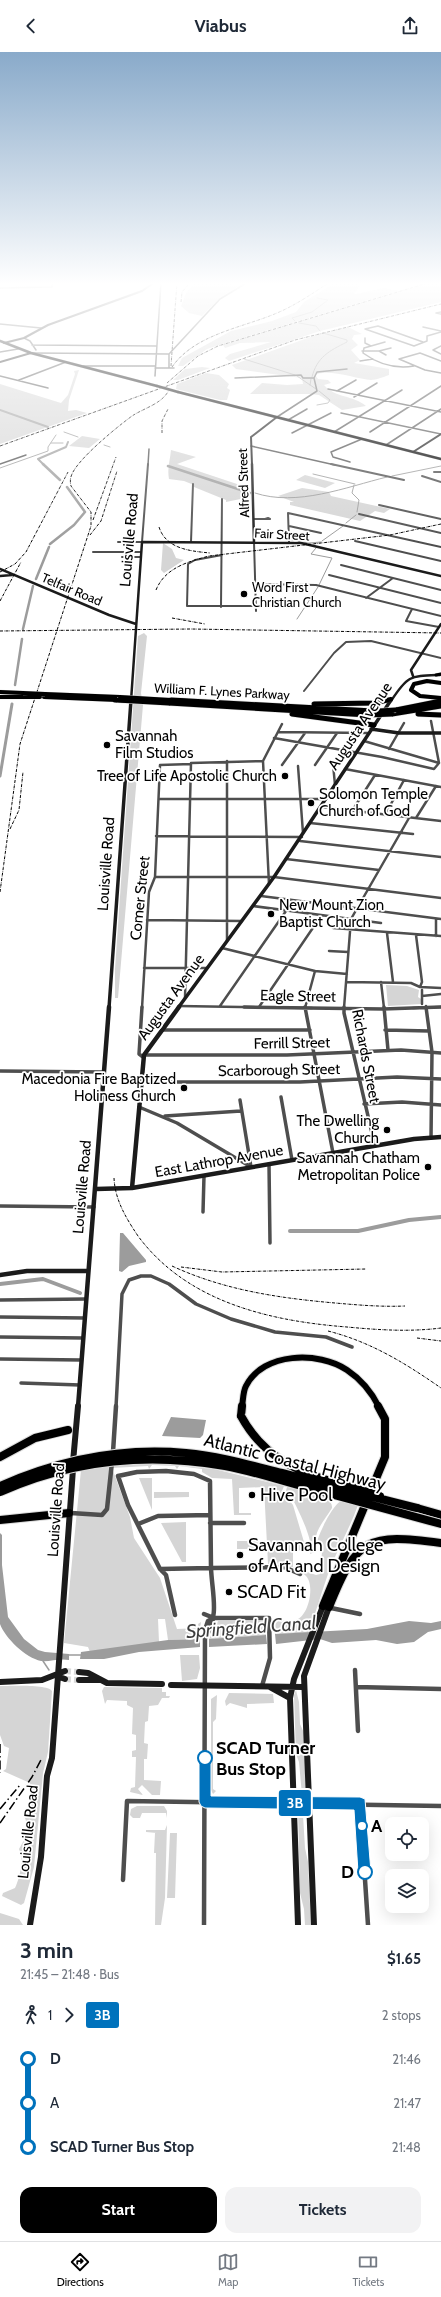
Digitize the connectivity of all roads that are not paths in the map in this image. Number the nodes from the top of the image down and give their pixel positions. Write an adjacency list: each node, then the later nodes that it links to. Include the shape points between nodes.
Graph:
1 (48, 369): 13 (street)
2 (92, 369): 32 (main road, bridge)
3 (155, 369): 10 (street)
4 (337, 369): 12 (street, via 323,370 314,375)
5 (426, 369): 7 (street)
6 (440, 369): 7 (street)
7 (435, 372): 8 (street)
8 (441, 373)
9 (0, 376): 13 (street)
10 (155, 376)
11 (234, 378): 12 (street, via 300,375 303,378)
12 (314, 378): 31 (street, Alfred Street, via 317,391)
13 (20, 380): 17 (street)
14 (355, 380): 22 (street)
15 (377, 383): 23 (street)
16 (441, 386): 19 (street)
17 (48, 388)
18 (328, 389): 22 (street)
19 (436, 389): 21 (street); 26 (street)
20 (402, 390): 25 (street)
21 (441, 390)
22 (337, 392): 23 (street)
23 (357, 395): 24 (street); 25 (street)
24 (354, 397)
25 (384, 400): 26 (street); 34 (street)
26 (412, 406): 28 (street); 36 (street)
27 (307, 409): 35 (street)
28 (440, 411): 38 (street)
29 (331, 413): 37 (street)
30 (341, 413): 34 (street)
31 (281, 414): 32 (main road); 33 (street, Alfred Street)
32 (269, 415): 33 (main road)
33 (277, 417): 35 (main road); 45 (main road, Alfred Street, via 251,437)
34 (358, 417): 36 (street); 39 (street)
35 (288, 420): 37 (main road)
36 (385, 422): 38 (street); 40 (street)
37 (308, 425): 39 (main road); 41 (street)
38 (412, 428): 42 (street); 44 (street)
39 (334, 432): 43 (main road)
40 (370, 432)
41 (292, 433)
42 (441, 434): 47 (main road)
43 (362, 439): 44 (main road); 50 (street, via 331,452 333,457)
44 (386, 445): 47 (main road)
45 (251, 446): 55 (street); 61 (main road, Alfred Street)
46 (149, 449): 69 (street, Louisville Road)
47 (413, 452): 49 (main road)
48 (26, 455): 51 (street)
49 (441, 459)
50 (350, 462)
51 (0, 464)
52 (434, 472): 53 (street)
53 (441, 472)
54 (422, 476): 56 (street)
55 (404, 480)
56 (441, 482)
57 (193, 484): 70 (street)
58 (222, 499): 71 (street)
59 (379, 505): 63 (street)
60 (359, 514): 66 (street)
61 (254, 519): 62 (street); 72 (main road, Alfred Street)
62 (265, 519)
63 (441, 519)
64 (289, 526): 65 (street); 73 (street); 74 (street, via 288,513)
65 (321, 532)
66 (441, 533)
67 (354, 541): 80 (street)
68 (118, 542): 69 (street, Fair Street)
69 (142, 542): 70 (main road, Fair Street); 76 (main road, Louisville Road)
70 (191, 542): 71 (main road, Fair Street)
71 (222, 542): 72 (main road, Fair Street); 77 (street)
72 (254, 542): 73 (main road, Fair Street); 89 (street, Alfred Street)
73 (289, 542): 87 (main road, Fair Street, via 308,544)
74 (441, 547)
75 (93, 552): 76 (street)
76 (141, 552): 79 (main road, Louisville Road)
77 (222, 555): 95 (street); 95 (street, via 190,563 187,606)
78 (122, 557): 79 (street)
79 (141, 557): 99 (main road, Louisville Road)
80 (441, 561)
81 (341, 566): 88 (street)
82 (0, 569): 83 (main road, Telfair Road); 84 (main road)
83 (8, 573): 84 (main road); 85 (main road, Telfair Road)
84 (0, 575): 85 (main road)
85 (14, 575): 99 (main road, Telfair Road, via 109,616)
86 (329, 575): 90 (street)
87 (441, 576)
88 (392, 578): 90 (street); 91 (street)
89 (256, 584): 92 (street, via 310,585); 94 (street, Alfred Street)
90 (380, 588): 92 (street); 93 (street)
91 (441, 590)
92 (366, 598): 96 (street)
93 (441, 602)
94 (256, 606): 95 (street); 97 (street, Alfred Street)
95 (221, 607)
96 (412, 609): 98 (street); 100 (street, via 406,621)
97 (256, 611)
98 (441, 616)
99 (136, 624): 241 (main road, Louisville Road)
100 (440, 625): 101 (main road, Augusta Avenue)
101 (421, 653): 102 (street); 105 (main road, Augusta Avenue, via 410,671); 107 (street, via 371,640 351,641 342,645)
102 (441, 658)
103 (436, 675): 104 (main road); 105 (main road)
104 (441, 675)
105 (413, 676): 112 (main road, Augusta Avenue, via 404,681)
106 (441, 683): 111 (highway, via 418,682 411,690 420,696)
107 (304, 691)
108 (0, 692): 109 (highway, William F. Lynes Parkway)
109 (23, 695): 110 (highway, William F. Lynes Parkway); 113 (highway, William F. Lynes Parkway, bridge)
110 (0, 697)
111 (441, 698)
112 (391, 699): 115 (highway); 117 (main road, Augusta Avenue)
113 (170, 701): 116 (highway, William F. Lynes Parkway); 119 (highway, William F. Lynes Parkway)
114 (441, 701): 120 (highway, William F. Lynes Parkway)
115 (375, 702): 116 (highway); 117 (highway)
116 (270, 705): 120 (highway, William F. Lynes Parkway, bridge)
117 (388, 705): 125 (main road, Augusta Avenue)
118 (441, 706): 120 (highway, William F. Lynes Parkway)
119 (262, 709): 120 (highway, William F. Lynes Parkway, bridge, via 368,715); 125 (highway, via 360,723)
120 (397, 712): 121 (highway)
121 (441, 714)
122 (432, 721): 130 (street)
123 (282, 724): 126 (street)
124 (404, 724): 129 (street)
125 (371, 729): 128 (street); 129 (main road); 133 (main road, Augusta Avenue)
126 (278, 732): 127 (street); 132 (street)
127 (305, 733): 128 (street); 134 (street)
128 (337, 733): 135 (street)
129 (399, 733): 130 (main road); 136 (street)
130 (434, 733): 131 (main road); 142 (street)
131 (441, 733)
132 (274, 738): 134 (street); 139 (street)
133 (364, 741): 136 (street); 137 (main road, Augusta Avenue)
134 (298, 743): 135 (street); 143 (street)
135 (327, 748): 137 (street); 144 (street)
136 (389, 749): 142 (street)
137 (357, 753): 142 (street, via 434,769); 146 (main road, Augusta Avenue)
138 (227, 761): 139 (street); 140 (street); 152 (street)
139 (263, 761): 153 (street)
140 (191, 763): 155 (street, Comer Street, via 162,764); 156 (street)
141 (333, 764): 149 (street)
142 (440, 764)
143 (282, 765)
144 (315, 765)
145 (298, 766): 154 (street)
146 (345, 769): 147 (street); 149 (main road, Augusta Avenue)
147 (375, 774): 148 (street); 159 (street)
148 (404, 780): 150 (street); 160 (street)
149 (335, 785): 157 (main road, Augusta Avenue)
150 (436, 786): 151 (street); 162 (street)
151 (441, 787)
152 (226, 798): 153 (street); 156 (street); 170 (street)
153 (264, 798): 154 (street); 171 (street)
154 (300, 798): 157 (street); 167 (street)
155 (159, 799): 156 (street); 168 (street, Comer Street)
156 (190, 799): 169 (street)
157 (326, 799): 158 (main road, Augusta Avenue)
158 (321, 807): 159 (street); 164 (main road, Augusta Avenue)
159 (352, 811): 160 (street)
160 (385, 815): 161 (street)
161 (408, 818): 162 (street); 165 (street, Richards Street)
162 (416, 818): 163 (street)
163 (441, 821)
164 (310, 823): 165 (street); 167 (main road, Augusta Avenue)
165 (400, 833): 166 (street); 173 (street, Richards Street)
166 (413, 834)
167 (303, 835): 171 (street); 172 (main road, Augusta Avenue)
168 (156, 836): 169 (street); 177 (street, Comer Street)
169 (189, 836): 170 (street); 178 (street)
170 (227, 836): 171 (street); 179 (street)
171 (265, 836): 180 (street)
172 (300, 841): 173 (street); 175 (main road, Augusta Avenue)
173 (389, 852): 174 (street); 176 (street, Richards Street)
174 (441, 857)
175 (286, 859): 176 (street); 181 (main road, Augusta Avenue)
176 (379, 870): 183 (street, Richards Street)
177 (155, 877): 178 (street); 193 (street, Comer Street, via 149,892)
178 (188, 877): 179 (street); 194 (street)
179 (228, 877): 180 (street); 195 (street)
180 (268, 877): 181 (street); 182 (street)
181 (274, 877): 182 (main road, Augusta Avenue); 183 (street)
182 (269, 884): 184 (main road, Augusta Avenue)
183 (368, 889): 185 (street); 187 (street, Richards Street)
184 (261, 896): 186 (main road, Augusta Avenue); 187 (street)
185 (441, 898)
186 (253, 906): 188 (street); 196 (main road, Augusta Avenue)
187 (357, 908): 190 (street, Richards Street); 191 (street)
188 (286, 911): 189 (street); 208 (street)
189 (321, 915): 190 (street); 209 (street)
190 (351, 919): 197 (street); 199 (street, Richards Street)
191 (436, 919): 192 (street); 202 (street)
192 (441, 919)
193 (147, 920): 194 (street); 210 (street, Comer Street)
194 (186, 920): 195 (street); 211 (street)
195 (228, 921): 196 (street); 204 (street)
196 (242, 921): 204 (main road, Augusta Avenue)
197 (381, 923)
198 (333, 928): 199 (street)
199 (350, 931): 200 (street); 207 (street, Richards Street)
200 (387, 934): 201 (street); 217 (street)
201 (416, 935): 202 (street); 219 (street)
202 (436, 936): 203 (street)
203 (441, 936)
204 (227, 940): 205 (main road, Augusta Avenue)
205 (222, 948): 208 (street); 212 (main road, Augusta Avenue)
206 (329, 951): 207 (street)
207 (348, 952): 214 (street, Richards Street)
208 (256, 957): 209 (street); 224 (street)
209 (289, 964): 213 (street); 226 (street)
210 (144, 968): 211 (street); 239 (street, Comer Street, via 139,1054)
211 (185, 968): 212 (street); 221 (street)
212 (207, 968): 221 (main road, Augusta Avenue)
213 (315, 971): 214 (street); 227 (street)
214 (347, 974): 215 (street, Richards Street)
215 (346, 982): 216 (street); 228 (street, Richards Street)
216 (381, 982): 217 (street); 229 (street)
217 (393, 982): 219 (street, via 411,983)
218 (441, 988): 219 (street)
219 (421, 991): 220 (street, via 426,994); 222 (street)
220 (441, 994)
221 (184, 998): 223 (main road, Augusta Avenue)
222 (424, 1005): 225 (street, Eagle Street); 229 (street, Eagle Street); 233 (street)
223 (179, 1006): 224 (street, Eagle Street); 230 (main road, Augusta Avenue)
224 (220, 1006): 226 (street, Eagle Street)
225 (441, 1006)
226 (259, 1007): 227 (street, Eagle Street)
227 (306, 1007): 228 (street, Eagle Street); 231 (street)
228 (344, 1008): 229 (street, Eagle Street); 235 (street, Richards Street)
229 (383, 1009): 232 (street)
230 (163, 1030): 231 (street); 239 (main road, Augusta Avenue)
231 (310, 1030): 238 (street)
232 (386, 1030): 233 (street); 234 (street)
233 (429, 1031): 236 (street)
234 (388, 1050): 235 (street, Ferrill Street); 236 (street, Ferrill Street)
235 (352, 1052): 238 (street, Ferrill Street); 242 (street, Richards Street)
236 (432, 1052): 237 (street, Ferrill Street); 243 (street)
237 (441, 1053)
238 (314, 1054): 239 (street, Ferrill Street); 245 (street)
239 (144, 1056): 246 (main road, Augusta Avenue)
240 (0, 1072): 241 (street)
241 (104, 1072): 264 (main road, Louisville Road)
242 (358, 1079): 243 (street, Scarborough Street); 245 (street, Scarborough Street); 249 (street, Richards Street)
243 (431, 1079): 244 (street, Scarborough Street); 250 (street)
244 (441, 1080)
245 (319, 1081): 246 (street, Scarborough Street); 258 (street)
246 (140, 1082): 252 (main road, Augusta Avenue)
247 (281, 1098): 259 (street)
248 (240, 1100): 253 (street)
249 (364, 1104): 250 (street); 257 (street, Richards Street)
250 (431, 1104): 251 (street); 256 (street)
251 (441, 1105)
252 (139, 1107): 254 (street, via 148,1108); 263 (main road, Augusta Avenue)
253 (241, 1111): 254 (street); 261 (street)
254 (164, 1116): 261 (street)
255 (441, 1137): 256 (main road, East Lathrop Avenue)
256 (431, 1138): 257 (main road, East Lathrop Avenue)
257 (374, 1146): 258 (main road, East Lathrop Avenue)
258 (333, 1153): 259 (main road, East Lathrop Avenue)
259 (292, 1160): 260 (main road, East Lathrop Avenue)
260 (269, 1164): 261 (main road, East Lathrop Avenue); 268 (street)
261 (251, 1167): 262 (main road, East Lathrop Avenue)
262 (204, 1176): 263 (main road, East Lathrop Avenue); 267 (street)
263 (132, 1188): 264 (main road, East Lathrop Avenue)
264 (96, 1189): 266 (main road, Louisville Road)
265 (0, 1206): 266 (street)
266 (94, 1207): 269 (main road, Louisville Road)
267 (203, 1212)
268 (270, 1243)
269 (88, 1271): 270 (main road, via 27,1271); 271 (main road, Louisville Road)
270 (0, 1275)
271 (86, 1299): 272 (street); 274 (main road, Louisville Road)
272 (0, 1300)
273 (0, 1317): 274 (street)
274 (85, 1318): 276 (main road, Louisville Road)
275 (0, 1337): 276 (street)
276 (83, 1338): 279 (main road, Louisville Road)
277 (352, 1347): 287 (street, via 327,1337 273,1331 236,1320 191,1302 161,1278 139,1275 129,1280 122,1294 116,1424 107,1509 102,1515)
278 (0, 1359): 279 (street)
279 (81, 1360): 281 (main road, Louisville Road)
280 (21, 1383): 281 (street)
281 (80, 1385): 287 (main road, Louisville Road)
282 (68, 1430): 283 (highway, via 39,1436)
283 (0, 1458)
284 (0, 1486): 286 (highway, Atlantic Coastal Highway, bridge, via 44,1468 101,1456 186,1453 233,1460)
285 (0, 1492): 294 (highway, Atlantic Coastal Highway, bridge, via 38,1477 86,1464 134,1459 187,1460 270,1477)
286 (416, 1508): 289 (highway, Atlantic Coastal Highway); 299 (highway, bridge, via 313,1474 274,1458 254,1440 241,1416 241,1398 252,1377 270,1364 298,1356 319,1358 345,1368 368,1388 379,1406 387,1433 385,1457)
287 (69, 1513): 290 (highway); 308 (main road, Louisville Road)
288 (210, 1515): 291 (street); 293 (street, via 158,1514); 293 (street, via 210,1481 206,1476 171,1471 127,1472 118,1476)
289 (441, 1515)
290 (0, 1520)
291 (210, 1523): 292 (street); 296 (street)
292 (244, 1523)
293 (138, 1524): 297 (street)
294 (441, 1524)
295 (441, 1543): 299 (highway, via 399,1537 380,1539 365,1545 347,1562)
296 (211, 1567): 297 (street); 298 (street, via 284,1567); 303 (street)
297 (160, 1569): 302 (street, via 166,1575)
298 (300, 1574)
299 (324, 1610): 301 (street); 304 (main road)
300 (204, 1614): 303 (street)
301 (360, 1614)
302 (175, 1615)
303 (214, 1618): 315 (street, via 211,1632 205,1638); 316 (street, via 269,1618 269,1668)
304 (309, 1649): 317 (main road); 318 (main road)
305 (355, 1670): 319 (street)
306 (65, 1671): 308 (main road)
307 (79, 1672): 311 (main road, via 88,1673)
308 (57, 1676): 309 (main road); 312 (main road, via 31,1683); 329 (main road, Louisville Road, via 52,1758 47,1776 41,1857)
309 (65, 1679)
310 (79, 1680): 311 (main road)
311 (100, 1680): 313 (main road, via 115,1684)
312 (0, 1682)
313 (162, 1684)
314 (171, 1684): 315 (main road)
315 (206, 1684): 316 (main road); 323 (street)
316 (265, 1686): 317 (main road); 321 (main road)
317 (292, 1686): 318 (main road); 321 (main road)
318 (303, 1687): 325 (main road)
319 (356, 1687): 320 (street); 322 (street)
320 (441, 1689)
321 (290, 1698): 324 (main road)
322 (358, 1731)
323 (205, 1802): 324 (street); 328 (street, via 126,1801); 330 (street)
324 (294, 1803): 325 (street); 331 (main road)
325 (309, 1803): 326 (street); 332 (main road)
326 (360, 1804): 327 (street); 333 (street)
327 (441, 1806)
328 (123, 1880)
329 (30, 1925)
330 (204, 1925)
331 (298, 1925)
332 (314, 1925)
333 (368, 1925)

